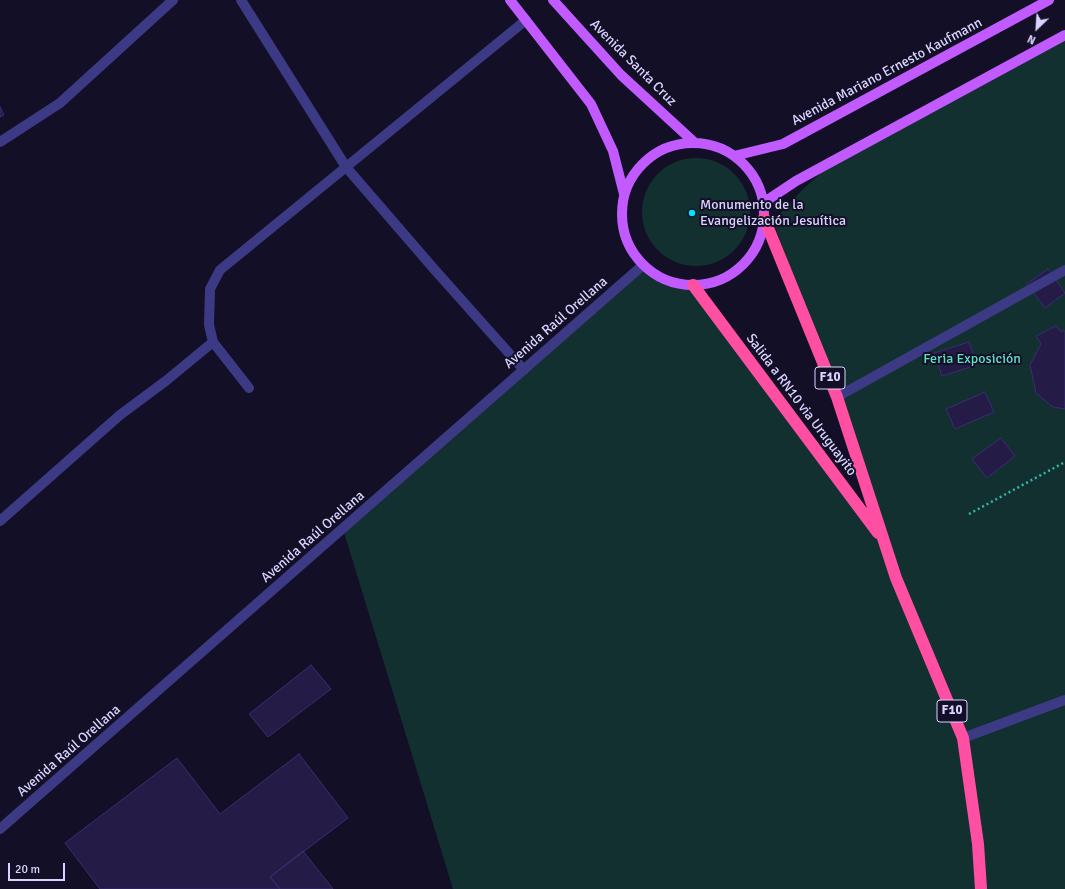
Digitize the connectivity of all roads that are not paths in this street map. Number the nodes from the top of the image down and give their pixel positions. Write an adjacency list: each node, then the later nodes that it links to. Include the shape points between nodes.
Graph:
1 (174, 0): 8 (street, via 60,103)
2 (241, 0): 11 (street)
3 (510, 0): 6 (main road)
4 (553, 0): 9 (main road, Avenida Santa Cruz, via 621,75)
5 (1049, 0): 10 (main road, Avenida Mariano Ernesto Kaufmann, via 783,144)
6 (526, 20): 11 (street); 12 (main road, via 591,104 613,151)
7 (1065, 35): 13 (main road, via 796,181)
8 (0, 142)
9 (695, 143): 10 (main road, via 715,146); 12 (main road, via 672,146 650,156 634,173)
10 (734, 156): 13 (main road, via 748,169 758,185)
11 (346, 167): 18 (street, via 220,270 210,289 209,325); 19 (street)
12 (624, 194): 15 (main road, via 621,216 626,238)
13 (763, 203): 14 (main road)
14 (764, 218): 17 (main road, via 760,239 749,258 734,272 714,282); 21 (highway, F10)
15 (643, 265): 17 (main road, via 665,279 678,284); 19 (street, Avenida Raúl Orellana)
16 (1065, 270): 21 (street)
17 (693, 285): 23 (highway, Salida a RN10 via Uruguayito / F10)
18 (213, 342): 20 (street); 22 (street, via 120,415)
19 (524, 370): 26 (street, Avenida Raúl Orellana)
20 (249, 388)
21 (837, 397): 23 (highway, F10)
22 (0, 521)
23 (884, 542): 25 (highway, F10, via 896,578)
24 (1065, 700): 25 (street)
25 (963, 738): 27 (highway, F10, via 978,844)
26 (0, 829)
27 (981, 889)

